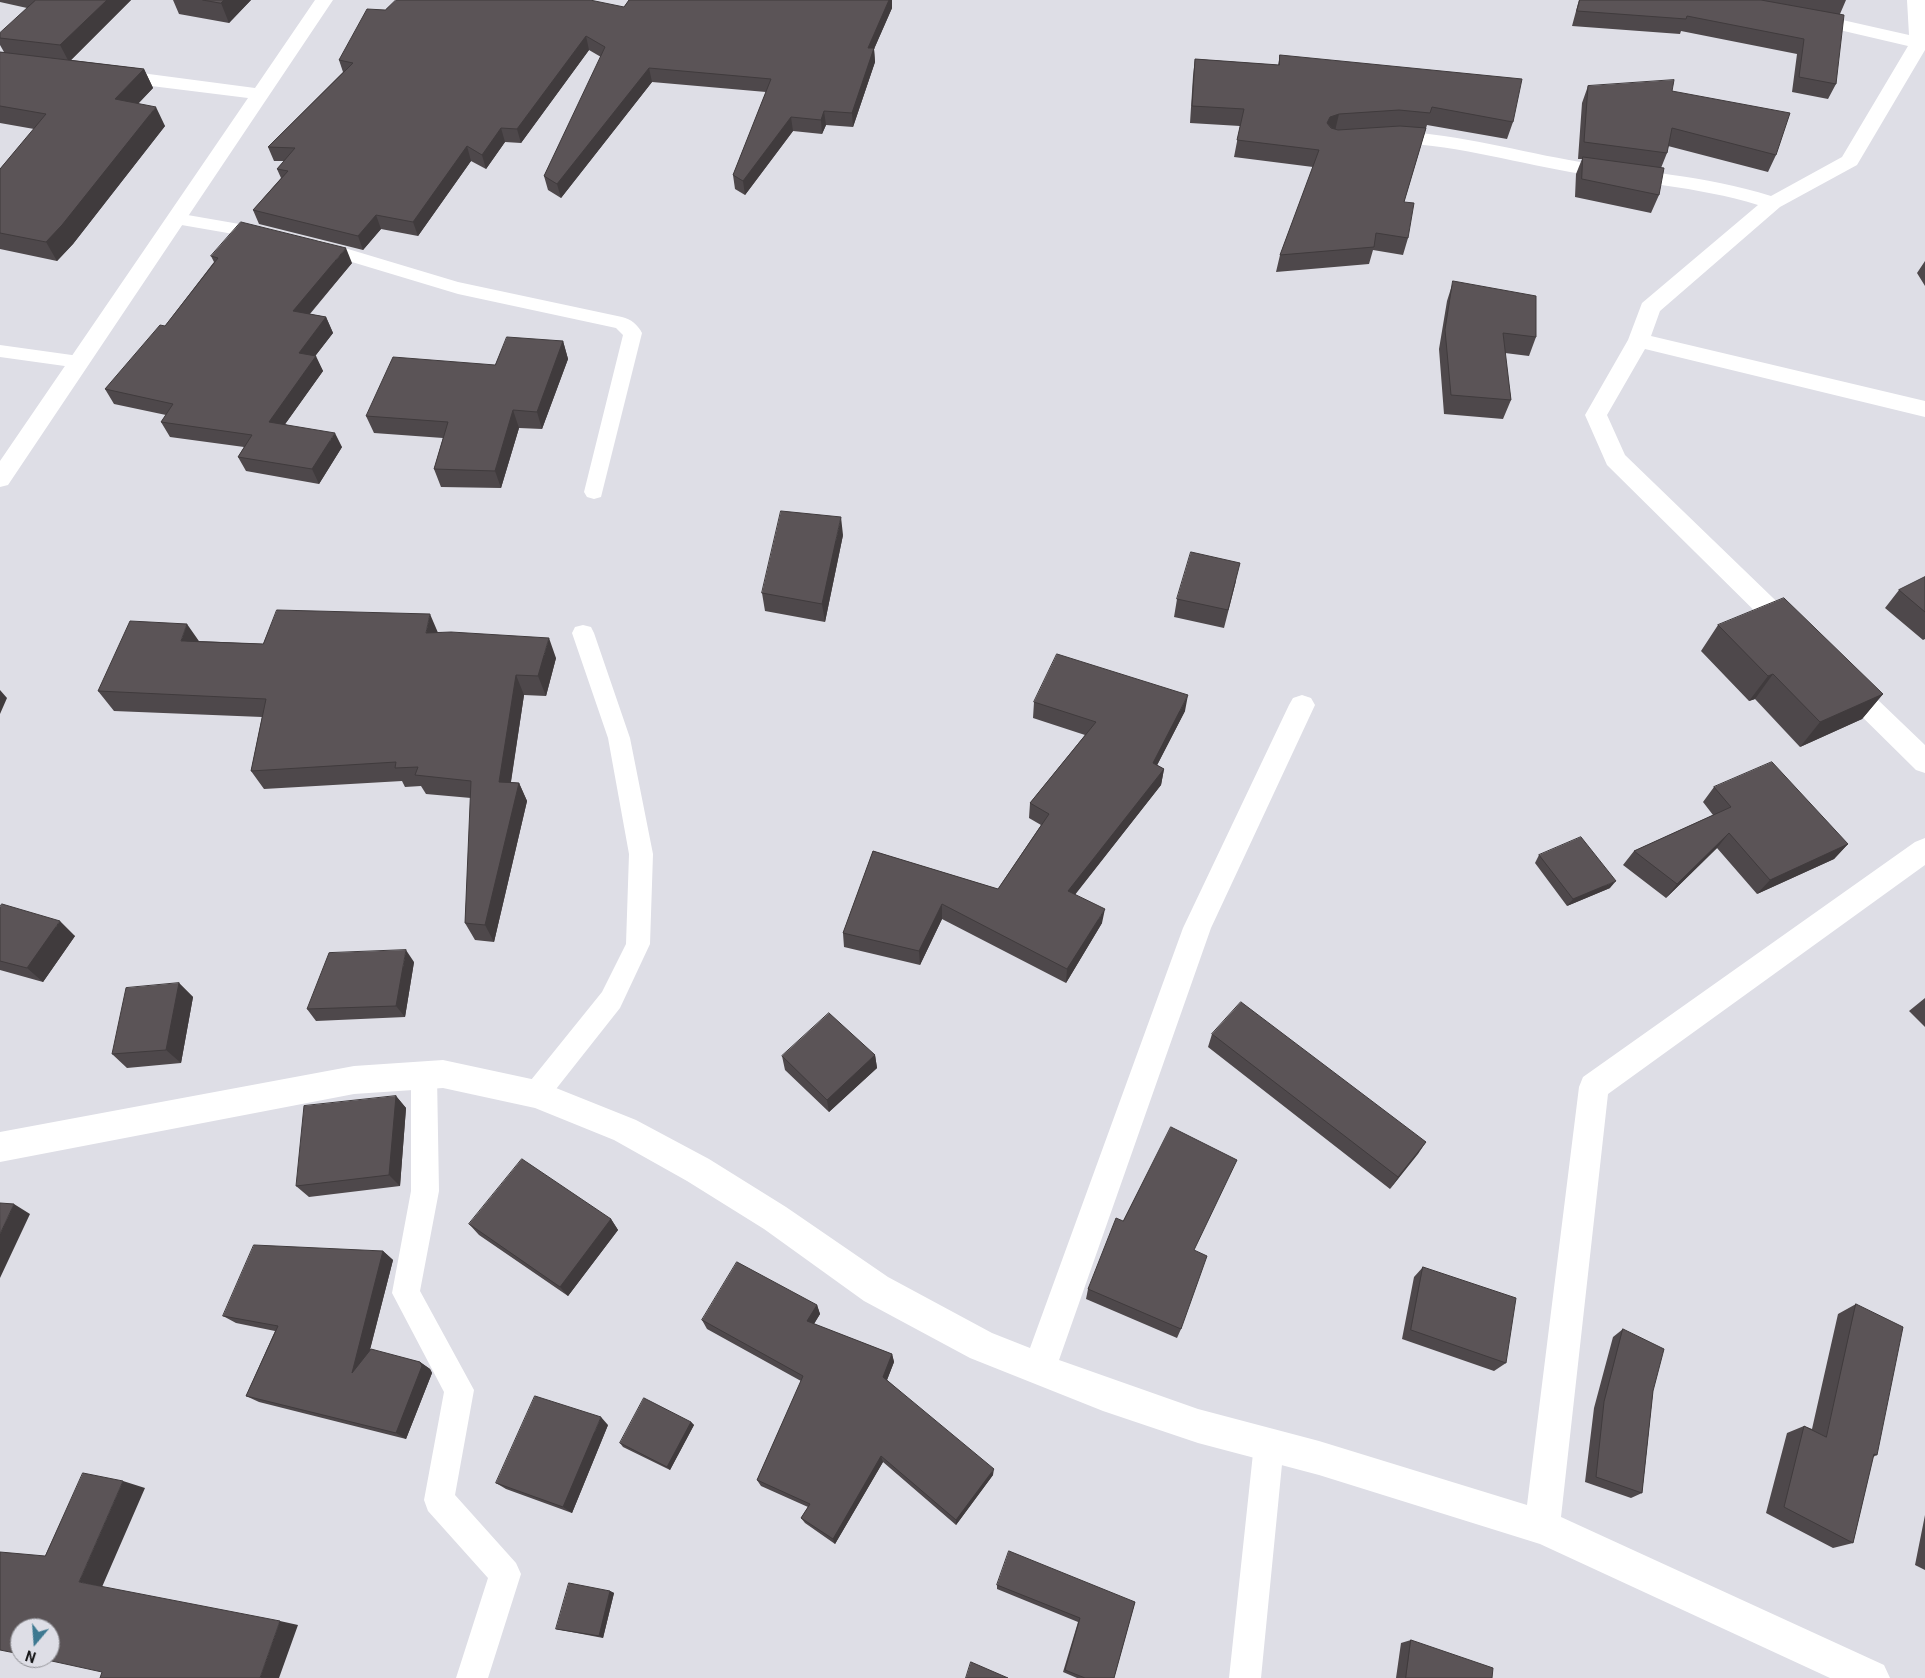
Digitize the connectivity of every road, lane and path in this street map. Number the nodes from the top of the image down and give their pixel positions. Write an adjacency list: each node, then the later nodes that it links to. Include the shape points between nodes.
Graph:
1 (324, 0): 6 (street)
2 (1916, 0): 4 (street)
3 (1789, 14): 4 (street)
4 (1922, 43): 8 (street, via 1850,161)
5 (96, 73): 6 (street)
6 (259, 94): 9 (street)
7 (1364, 138): 8 (street, via 1413,136 1489,148 1570,166 1742,192)
8 (1773, 203): 12 (street, via 1650,308)
9 (176, 219): 10 (lane); 14 (street)
10 (283, 238)
11 (302, 243): 17 (lane, via 350,254 435,282 622,323 634,333)
12 (1639, 340): 15 (street); 19 (street, via 1596,415 1615,459)
13 (0, 350): 14 (lane)
14 (79, 362): 16 (street)
15 (1925, 409)
16 (0, 479)
17 (594, 492)
18 (583, 633): 25 (lane, via 619,738 640,854 638,944 611,1000)
19 (1805, 645)
20 (1826, 666): 22 (street)
21 (1302, 705): 27 (street, via 1198,928)
22 (1925, 762)
23 (1925, 850): 29 (street, via 1594,1087)
24 (424, 1076): 25 (street, via 443,1074); 26 (street, via 354,1080); 30 (lane, via 424,1192 406,1294 459,1390 439,1500 504,1574)
25 (536, 1094): 27 (street, via 625,1130 776,1218 876,1289 982,1346)
26 (0, 1147)
27 (1039, 1369): 28 (street, via 1179,1420)
28 (1269, 1444): 29 (street); 31 (lane)
29 (1542, 1527): 32 (street)
30 (472, 1678)
31 (1245, 1678)
32 (1871, 1678)

